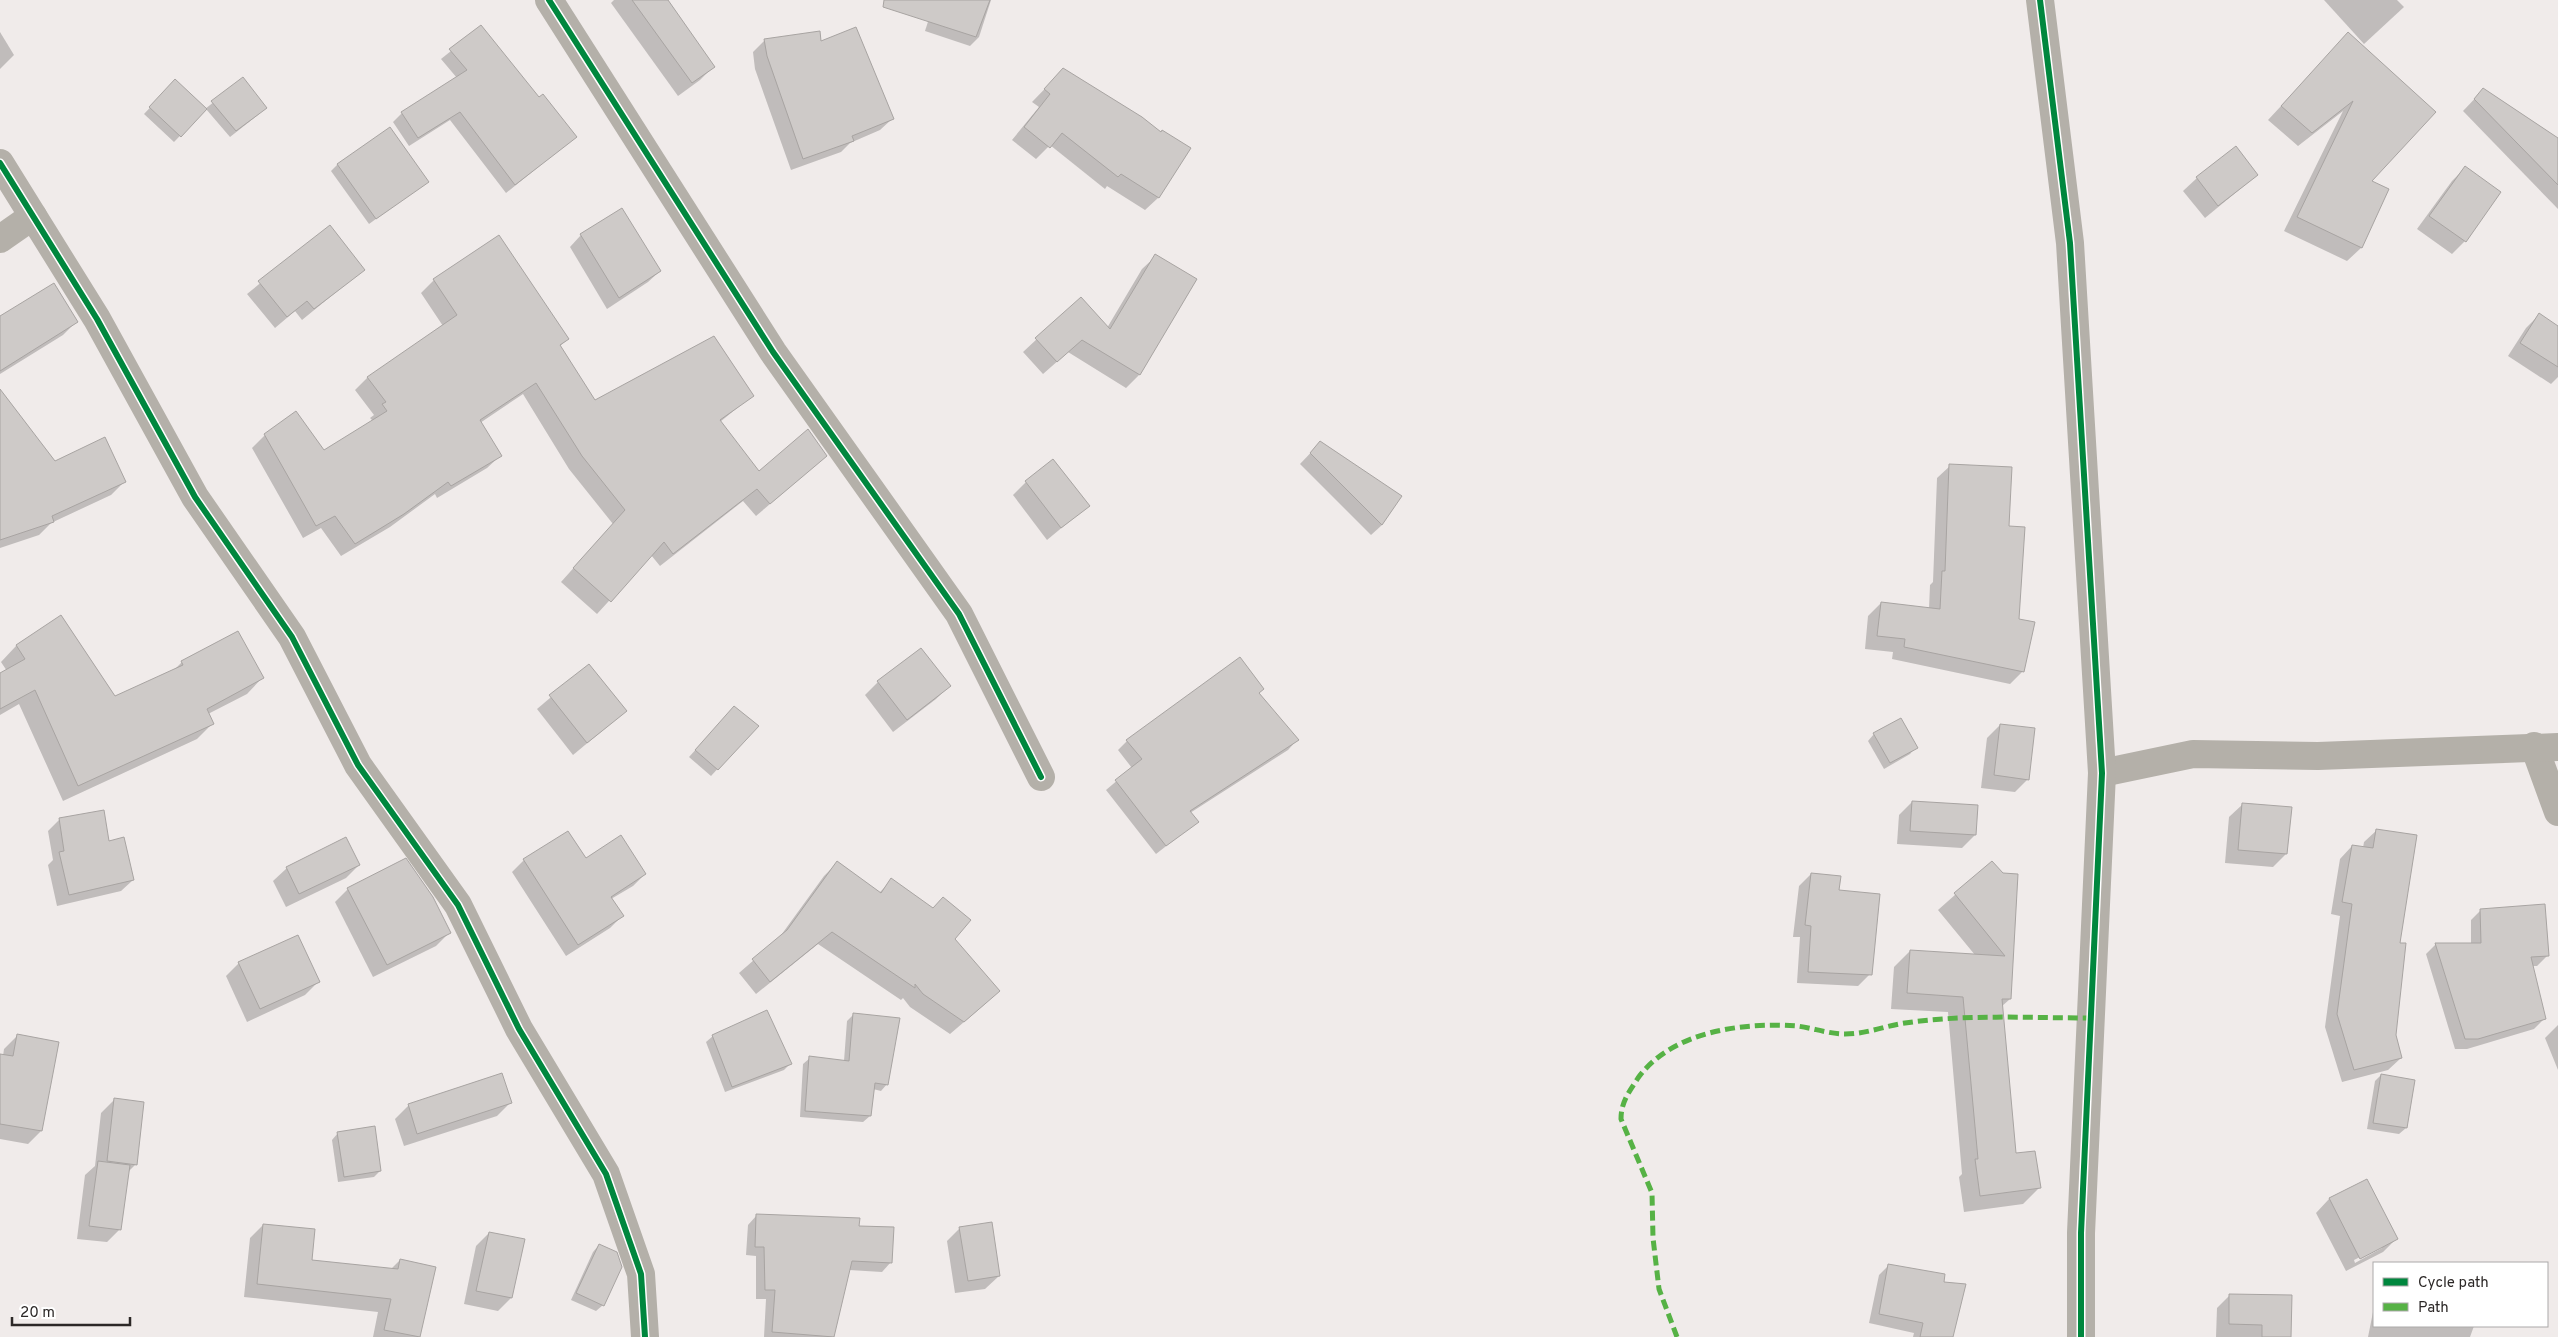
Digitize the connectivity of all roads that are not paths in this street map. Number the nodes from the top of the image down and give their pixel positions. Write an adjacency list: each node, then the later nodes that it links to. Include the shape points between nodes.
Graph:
1 (549, 0): 8 (street, via 773,352 959,614)
2 (2040, 0): 7 (street, via 2070,243)
3 (0, 163): 4 (street)
4 (33, 216): 5 (street); 10 (street, via 97,319 195,497 292,637 358,765 458,904 519,1028 606,1174 641,1274)
5 (0, 239)
6 (2546, 747): 7 (street, via 2318,756 2193,754); 9 (street)
7 (2102, 773): 11 (street, via 2081,1232)
8 (1041, 777)
9 (2558, 812)
10 (645, 1337)
11 (2081, 1337)

